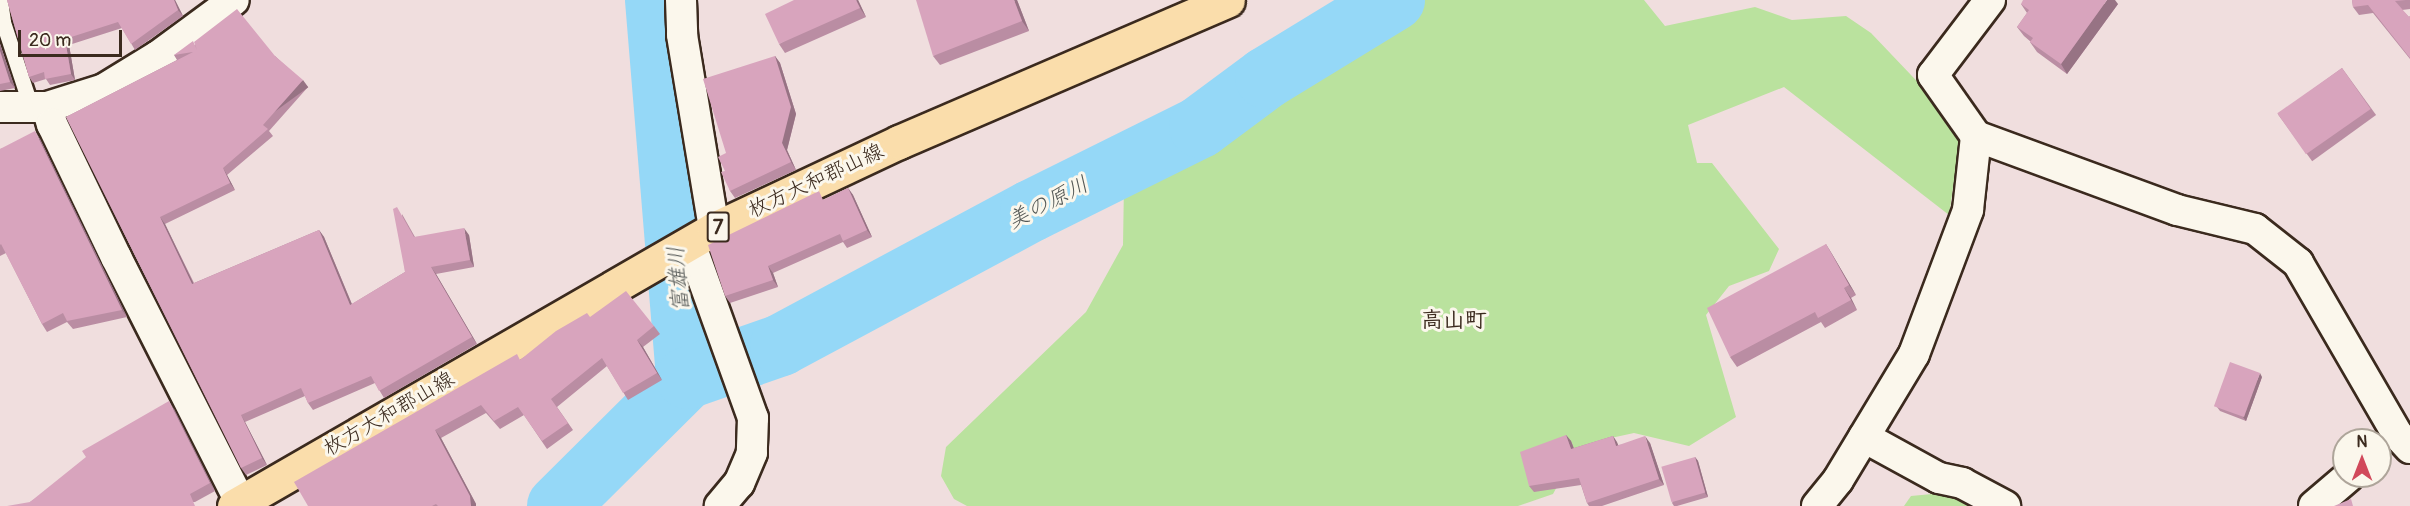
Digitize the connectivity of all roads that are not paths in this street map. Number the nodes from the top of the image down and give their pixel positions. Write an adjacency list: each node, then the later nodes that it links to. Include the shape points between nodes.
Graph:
1 (0, 0): 6 (lane)
2 (234, 0): 6 (street, via 158,56 104,89)
3 (681, 0): 9 (street)
4 (1228, 0): 9 (main road, 枚方大和郡山線 / 7, via 899,142)
5 (1989, 0): 8 (street, via 1933,75)
6 (39, 106): 7 (street); 13 (street, via 52,124)
7 (0, 107)
8 (1976, 136): 10 (street, via 1968,210 1949,263 1914,354); 11 (street, via 2177,210 2255,229 2298,263)
9 (702, 236): 13 (main road, 枚方大和郡山線 / 7); 14 (street, via 753,418 752,453 739,483)
10 (1864, 437): 15 (street); 16 (street, via 1939,478 1962,483)
11 (2396, 444)
12 (2335, 488): 17 (street)
13 (237, 503)
14 (720, 506)
15 (1817, 506)
16 (2006, 506)
17 (2314, 506)

